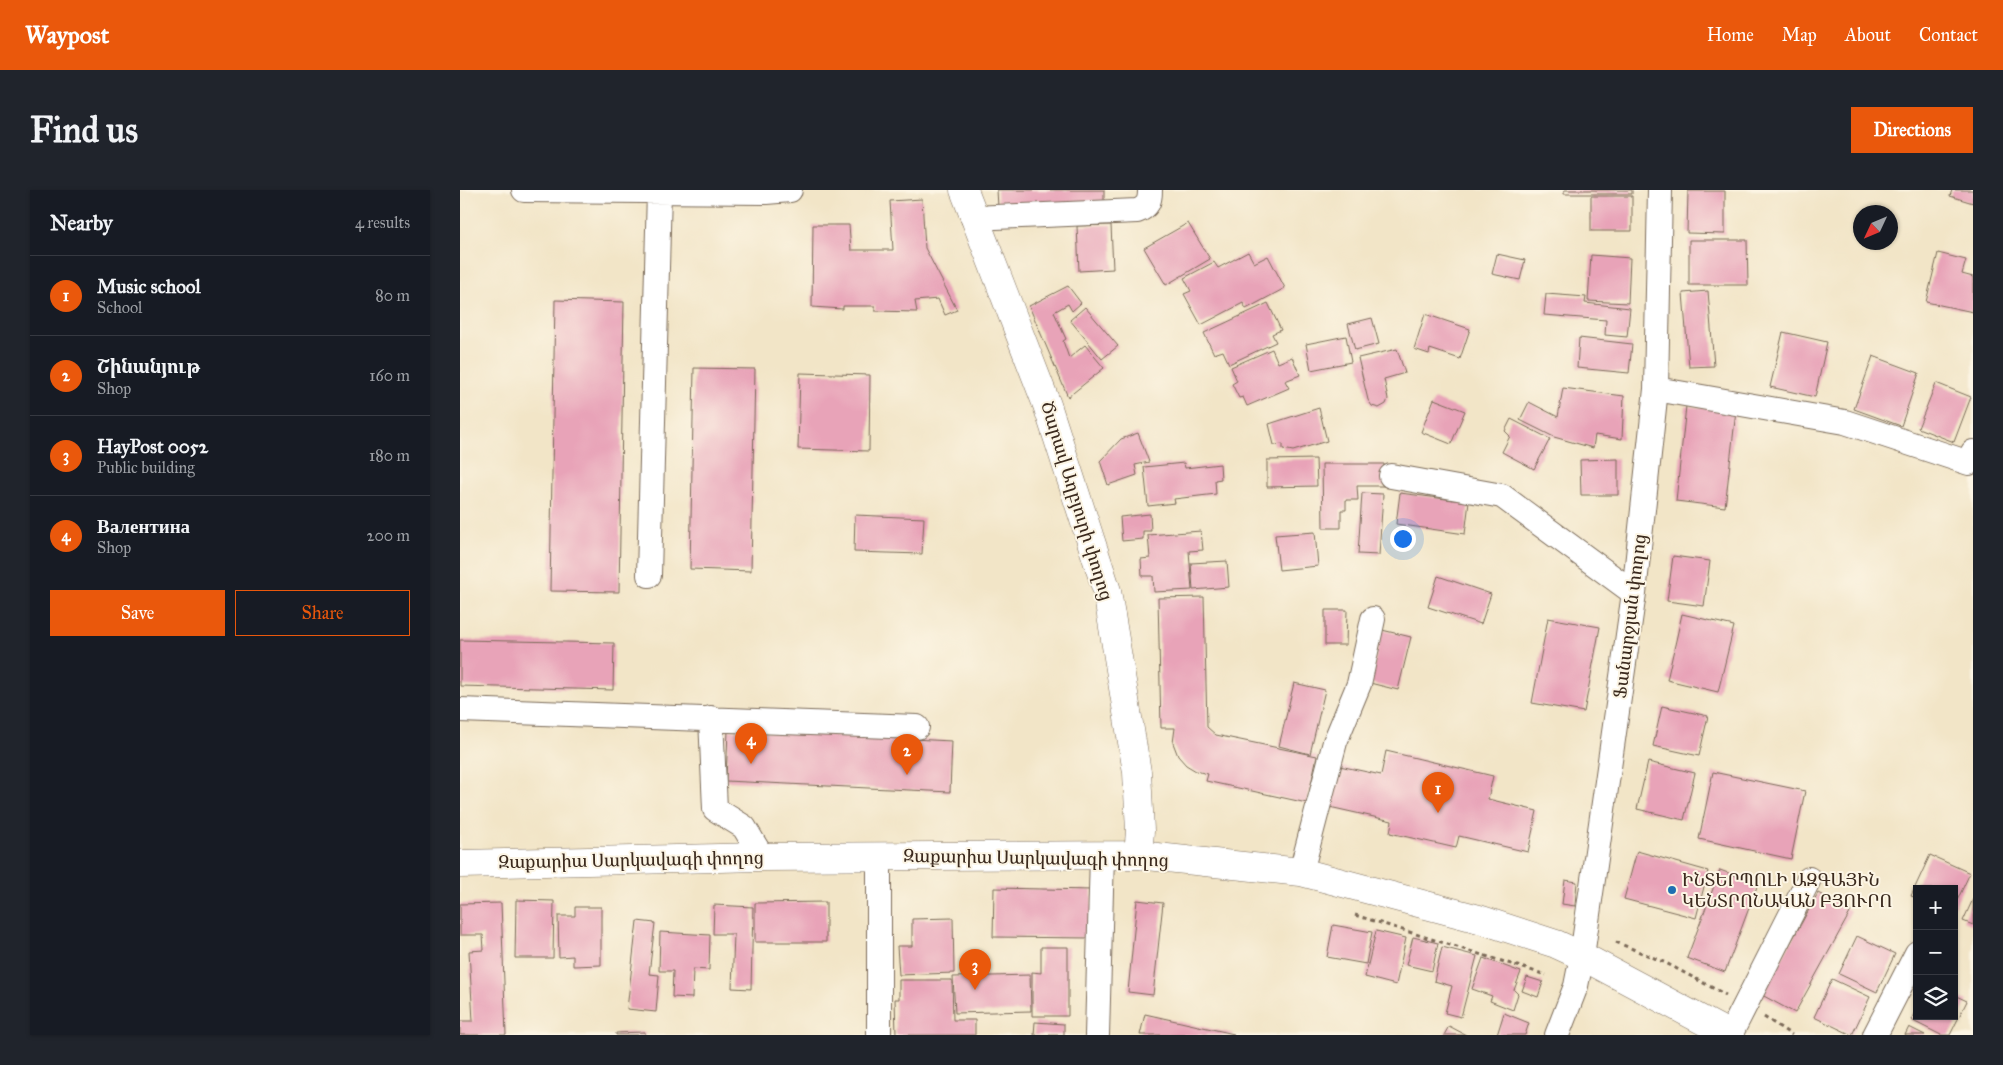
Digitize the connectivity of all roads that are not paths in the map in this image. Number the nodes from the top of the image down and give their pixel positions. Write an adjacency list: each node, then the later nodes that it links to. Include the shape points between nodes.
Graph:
1 (524, 190): 6 (street)
2 (790, 190): 6 (street)
3 (964, 190): 7 (main road, Ծարավ Աղբյուրի փողոց)
4 (1150, 190): 7 (street, via 1146,208 1138,211)
5 (1660, 190): 8 (street, Ֆանարջյան փողոց)
6 (658, 191): 11 (street)
7 (974, 218): 18 (main road, Ծարավ Աղբյուրի փողոց, via 1047,404 1107,591 1137,772)
8 (1656, 389): 9 (street, via 1845,422 1969,463); 12 (street, Ֆանարջյան փողոց)
9 (1973, 452)
10 (1391, 476): 12 (street, via 1502,496)
11 (650, 575)
12 (1634, 593): 24 (street, Ֆանարջյան փողոց)
13 (1373, 620): 22 (street, via 1359,684 1335,742)
14 (460, 710): 15 (street)
15 (711, 718): 16 (street); 20 (street, via 716,809 744,827)
16 (917, 727)
17 (1102, 855): 18 (main road, Զաքարիա Սարկավագի փողոց); 19 (main road, Զաքարիա Սարկավագի փողոց); 27 (street)
18 (1138, 855): 22 (main road, Զաքարիա Սարկավագի փողոց)
19 (879, 856): 20 (main road, Զաքարիա Սարկավագի փողոց); 26 (street)
20 (762, 857): 21 (main road, Զաքարիա Սարկավագի փողոց)
21 (460, 864)
22 (1301, 872): 24 (main road, Զաքարիա Սարկավագի փողոց, via 1479,918)
23 (1809, 879): 29 (street)
24 (1582, 956): 28 (street, Ֆանարջյան փողոց, via 1576,986); 29 (main road, Զաքարիա Սարկավագի փողոց)
25 (1913, 961): 30 (street)
26 (879, 1035)
27 (1097, 1035)
28 (1557, 1035)
29 (1730, 1035)
30 (1875, 1035)

